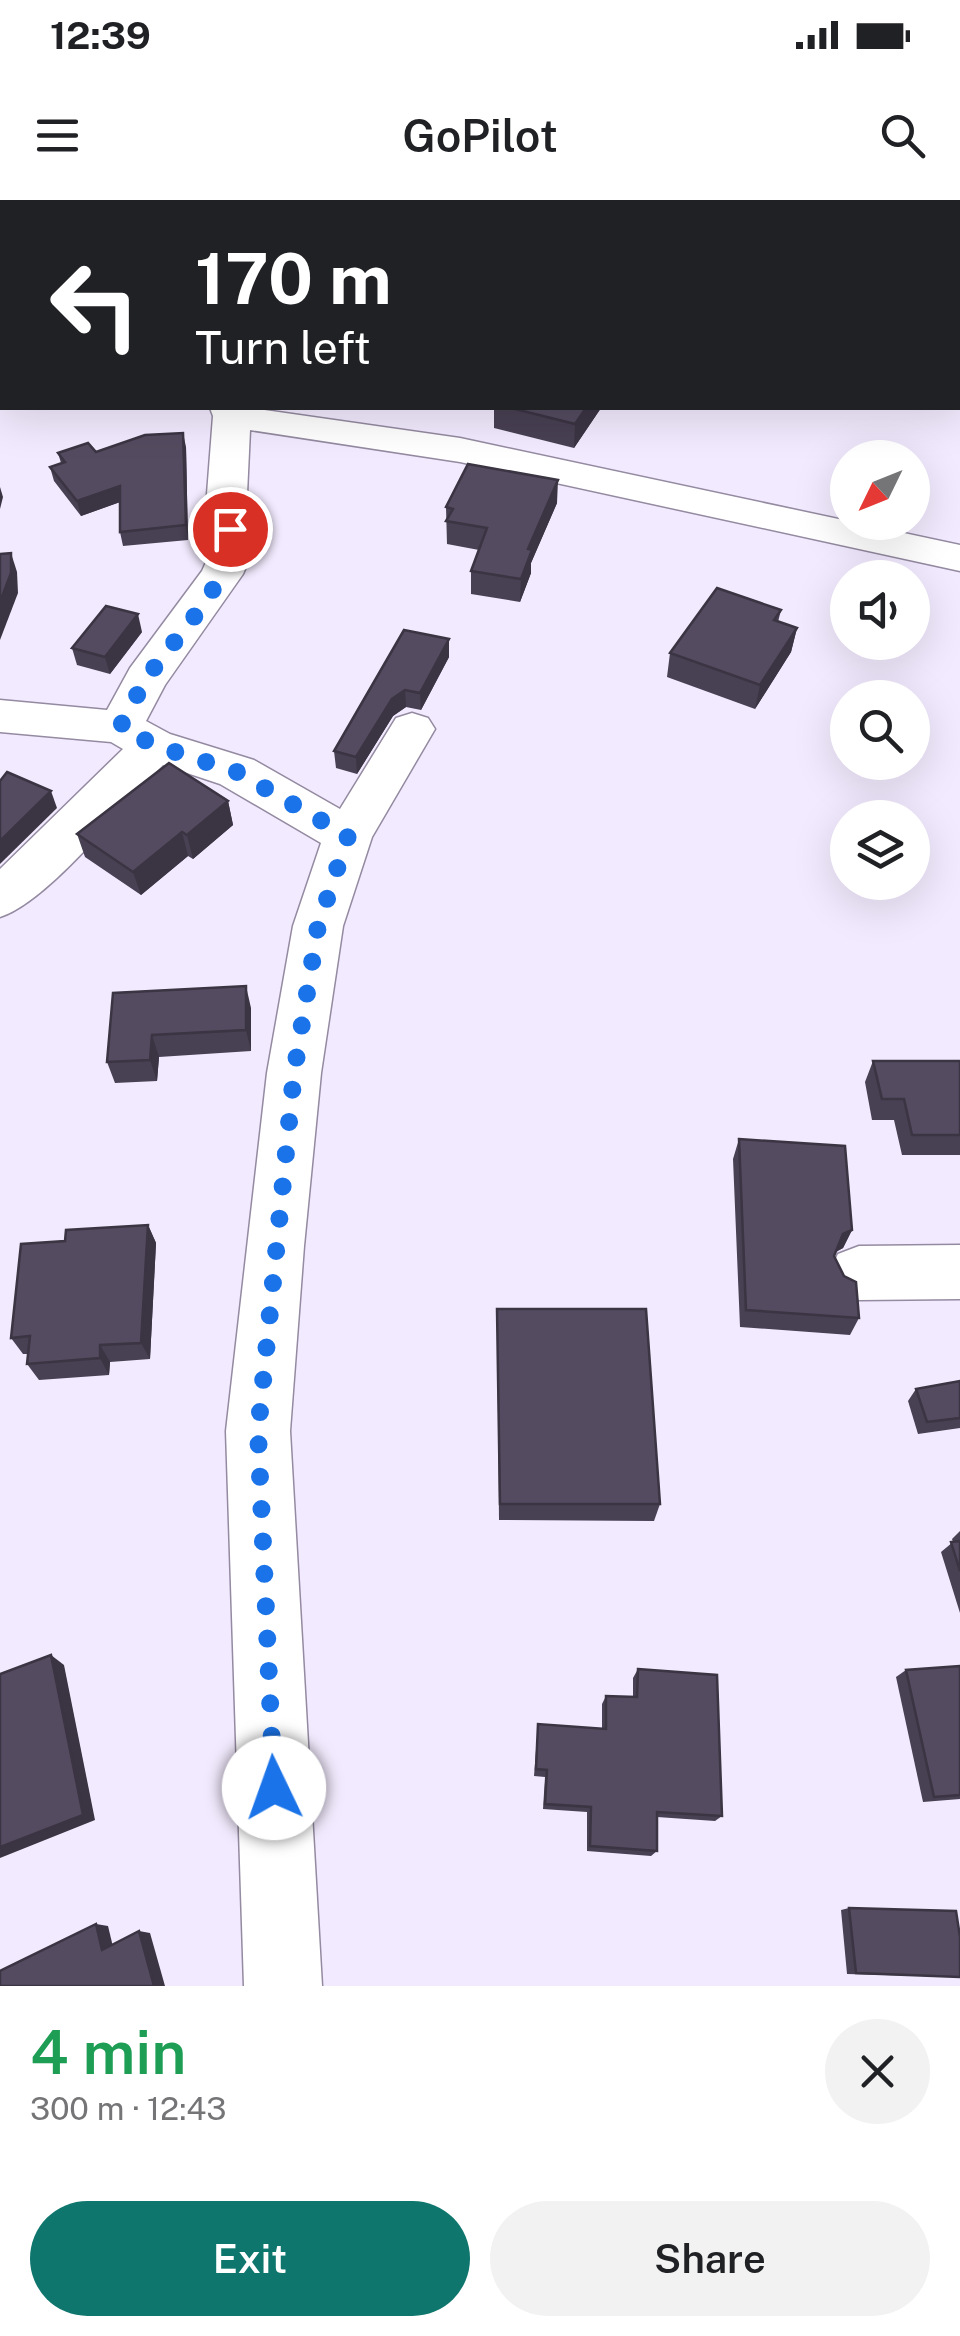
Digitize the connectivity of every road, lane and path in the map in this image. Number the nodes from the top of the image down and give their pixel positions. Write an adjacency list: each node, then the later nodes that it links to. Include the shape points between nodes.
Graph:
1 (230, 412): 2 (street, via 460,450); 5 (street, via 230,553 146,679)
2 (960, 558)
3 (0, 716): 5 (street)
4 (412, 729): 6 (street)
5 (137, 736): 6 (street, via 237,772); 7 (street, via 56,847)
6 (348, 836): 10 (street, via 318,926 297,1055 258,1432)
7 (0, 898)
8 (859, 1272): 9 (street)
9 (960, 1272)
10 (284, 1986)

